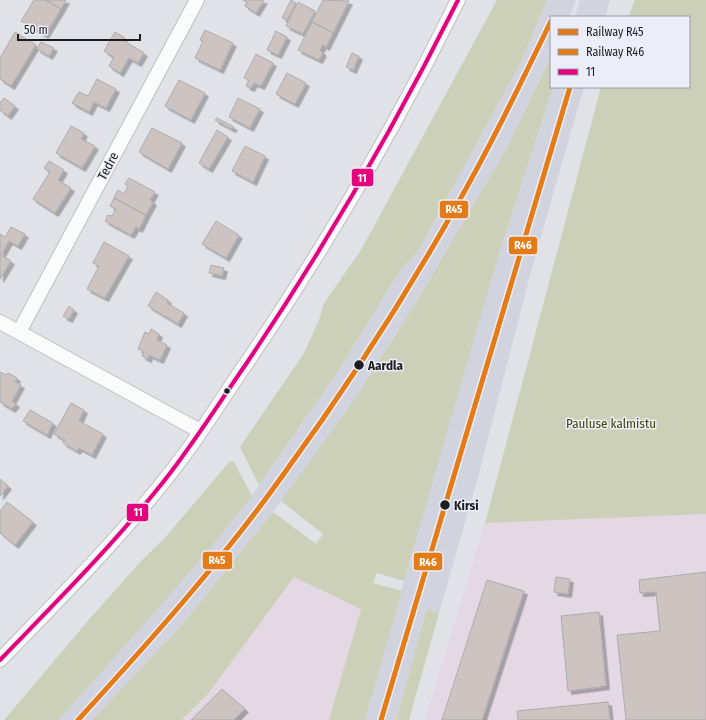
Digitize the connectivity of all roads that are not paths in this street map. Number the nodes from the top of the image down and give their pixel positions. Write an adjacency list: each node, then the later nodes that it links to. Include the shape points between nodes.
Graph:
1 (197, 0): 4 (street, Tedre)
2 (458, 0): 5 (street, via 421,75 308,270)
3 (0, 322): 4 (street)
4 (19, 332): 5 (street)
5 (200, 431): 6 (street, via 184,455 100,557)
6 (0, 660)

